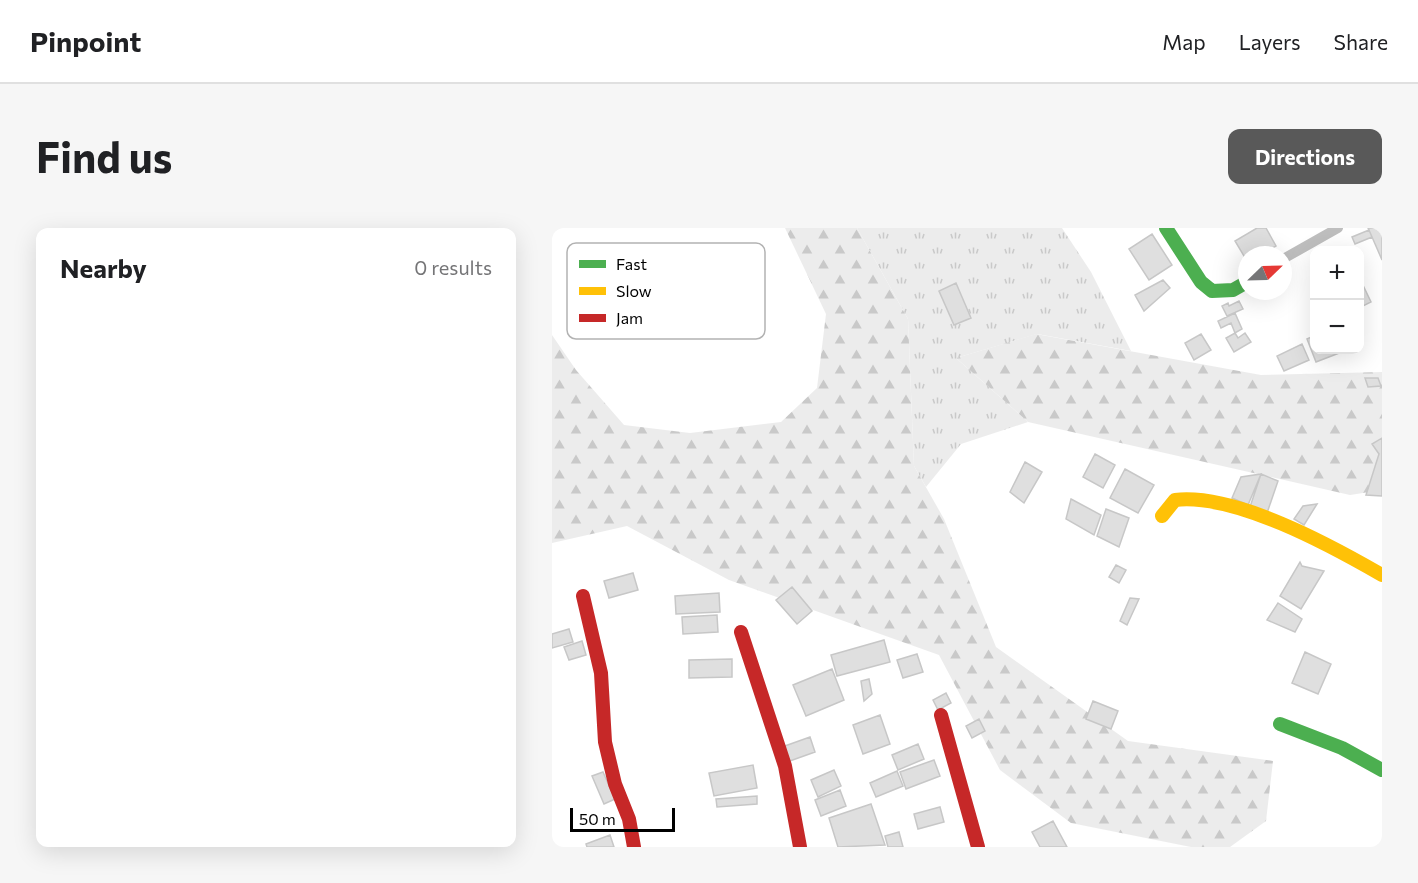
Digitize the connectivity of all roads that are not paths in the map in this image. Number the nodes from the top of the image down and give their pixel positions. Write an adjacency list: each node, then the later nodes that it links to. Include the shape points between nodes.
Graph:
1 (1166, 228): 4 (street, via 1201,282 1212,291)
2 (1338, 228): 3 (street)
3 (1292, 254)
4 (1238, 287)
5 (1162, 516): 6 (street, via 1175,500 1194,496 1287,527)
6 (1382, 575)
7 (583, 596): 12 (street, via 601,673 605,742)
8 (741, 632): 13 (street, via 785,766)
9 (941, 716): 14 (street)
10 (1280, 724): 11 (street, via 1342,748)
11 (1382, 770)
12 (634, 847)
13 (800, 847)
14 (978, 847)

